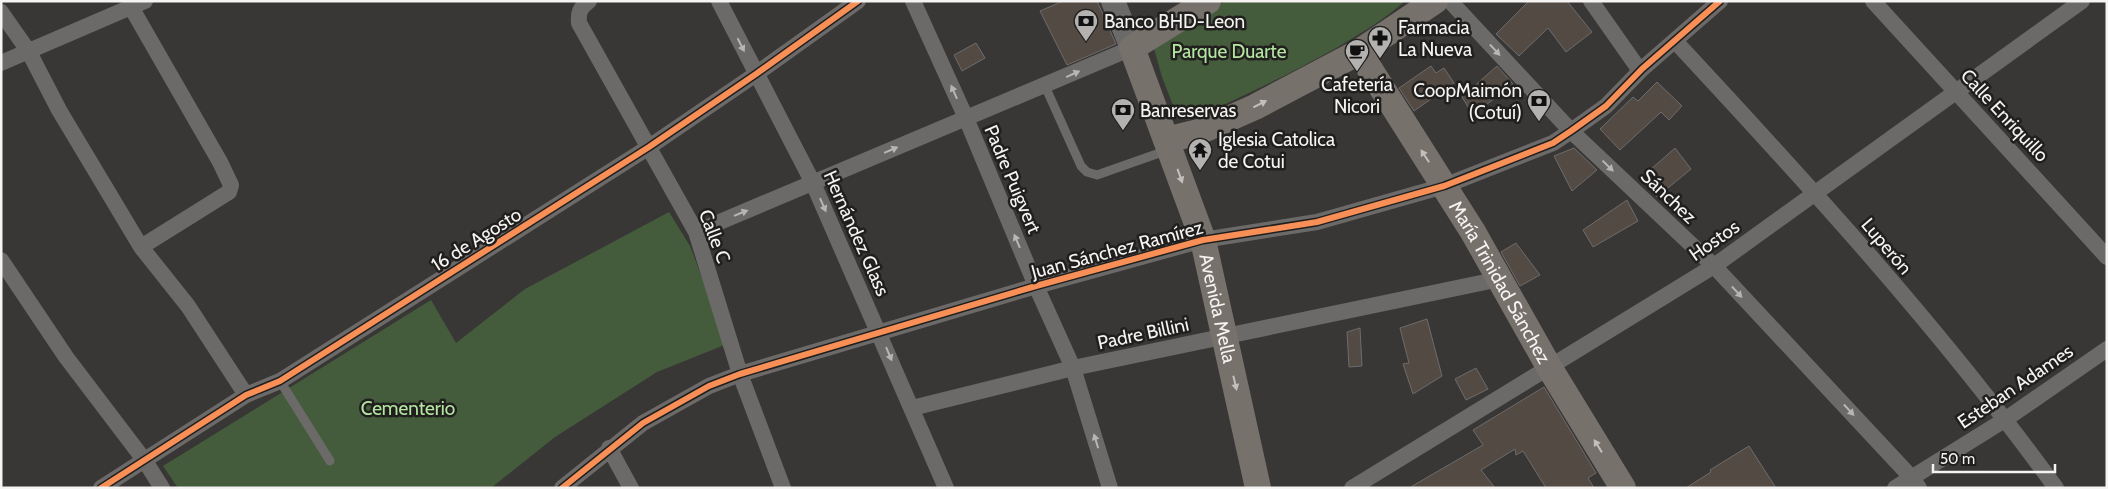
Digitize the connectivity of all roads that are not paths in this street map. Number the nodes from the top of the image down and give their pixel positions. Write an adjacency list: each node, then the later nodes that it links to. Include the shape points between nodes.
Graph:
1 (719, 1): 21 (street, Hernández Glass, one-way to 21)
2 (858, 1): 21 (street, 16 de Agosto)
3 (913, 1): 24 (street, Padre Puigvert, one-way to 3)
4 (1113, 1): 16 (main road)
5 (1208, 1): 16 (main road)
6 (1435, 1): 18 (main road)
7 (1450, 1): 25 (street, Sánchez, one-way to 25)
8 (1592, 1): 20 (street)
9 (1720, 1): 15 (street, Juan Sánchez Ramírez)
10 (1873, 1): 23 (street, Calle Enriquillo)
11 (2082, 1): 23 (street, Hostos)
12 (138, 4): 17 (street); 33 (street, via 231,185 229,192)
13 (583, 7): 27 (street, Calle C, via 579,23)
14 (1, 12): 17 (street)
15 (1675, 41): 20 (street, Juan Sánchez Ramírez); 30 (street, Luperón)
16 (1132, 48): 22 (street, one-way to 16); 26 (main road, Avenida Mella)
17 (29, 52): 19 (street); 33 (street, via 59,110)
18 (1359, 52): 26 (main road, one-way to 18, via 1247,110); 29 (main road, María Trinidad Sánchez, one-way to 18)
19 (1, 63)
20 (1642, 69): 25 (street, Juan Sánchez Ramírez, via 1606,106)
21 (756, 74): 27 (street, 16 de Agosto); 28 (street, Hernández Glass)
22 (1045, 86): 24 (street); 26 (lane, via 1081,166 1087,172 1098,175)
23 (1955, 91): 30 (street, Hostos); 34 (street, Calle Enriquillo)
24 (966, 118): 28 (street, one-way to 24); 38 (street, Padre Puigvert, one-way to 24)
25 (1571, 131): 29 (street, Juan Sánchez Ramírez, via 1553,144); 36 (street, Sánchez, one-way to 36)
26 (1168, 145): 32 (main road, Avenida Mella, one-way to 32)
27 (648, 147): 31 (street, Calle C); 45 (street, 16 de Agosto)
28 (813, 183): 31 (street, one-way to 28); 39 (street, Hernández Glass, one-way to 39)
29 (1444, 186): 32 (street, Juan Sánchez Ramírez, via 1317,222); 37 (main road, María Trinidad Sánchez)
30 (1815, 192): 36 (street, Hostos); 48 (street, Luperón)
31 (696, 232): 44 (street, Calle C)
32 (1203, 240): 38 (street, Juan Sánchez Ramírez); 40 (main road, Avenida Mella)
33 (142, 248): 46 (street, via 188,306)
34 (2107, 257)
35 (1, 260): 50 (street, via 66,357)
36 (1714, 266): 42 (street, Hostos); 52 (street, Sánchez, one-way to 52)
37 (1500, 279): 40 (street, Padre Billini); 42 (main road, María Trinidad Sánchez)
38 (1036, 286): 39 (street, Juan Sánchez Ramírez); 43 (street, Padre Puigvert)
39 (880, 333): 44 (street, Juan Sánchez Ramírez); 47 (street, Hernández Glass, one-way to 47)
40 (1225, 336): 43 (street, Padre Billini); 60 (main road, Avenida Mella, one-way to 60)
41 (2107, 349): 48 (street, Esteban Adames)
42 (1549, 367): 61 (street, Hostos); 62 (main road, María Trinidad Sánchez, one-way to 42)
43 (1073, 368): 47 (street, Padre Billini); 59 (street, Padre Puigvert, one-way to 43)
44 (740, 374): 49 (street, Juan Sánchez Ramírez, via 709,386 643,423); 57 (street, Calle C)
45 (280, 382): 46 (street, 16 de Agosto); 51 (lane)
46 (246, 395): 50 (street, 16 de Agosto)
47 (912, 408): 58 (street, Hernández Glass)
48 (2006, 419): 52 (street, Esteban Adames); 64 (street, Luperón)
49 (610, 448): 55 (street, Juan Sánchez Ramírez); 56 (street)
50 (145, 461): 53 (street, 16 de Agosto); 54 (street)
51 (330, 461)
52 (1915, 482): 63 (street, Esteban Adames)
53 (101, 488)
54 (162, 488)
55 (562, 488)
56 (631, 488)
57 (783, 488)
58 (946, 488)
59 (1110, 488)
60 (1258, 488)
61 (1352, 488)
62 (1623, 488)
63 (1895, 488)
64 (2056, 488)

